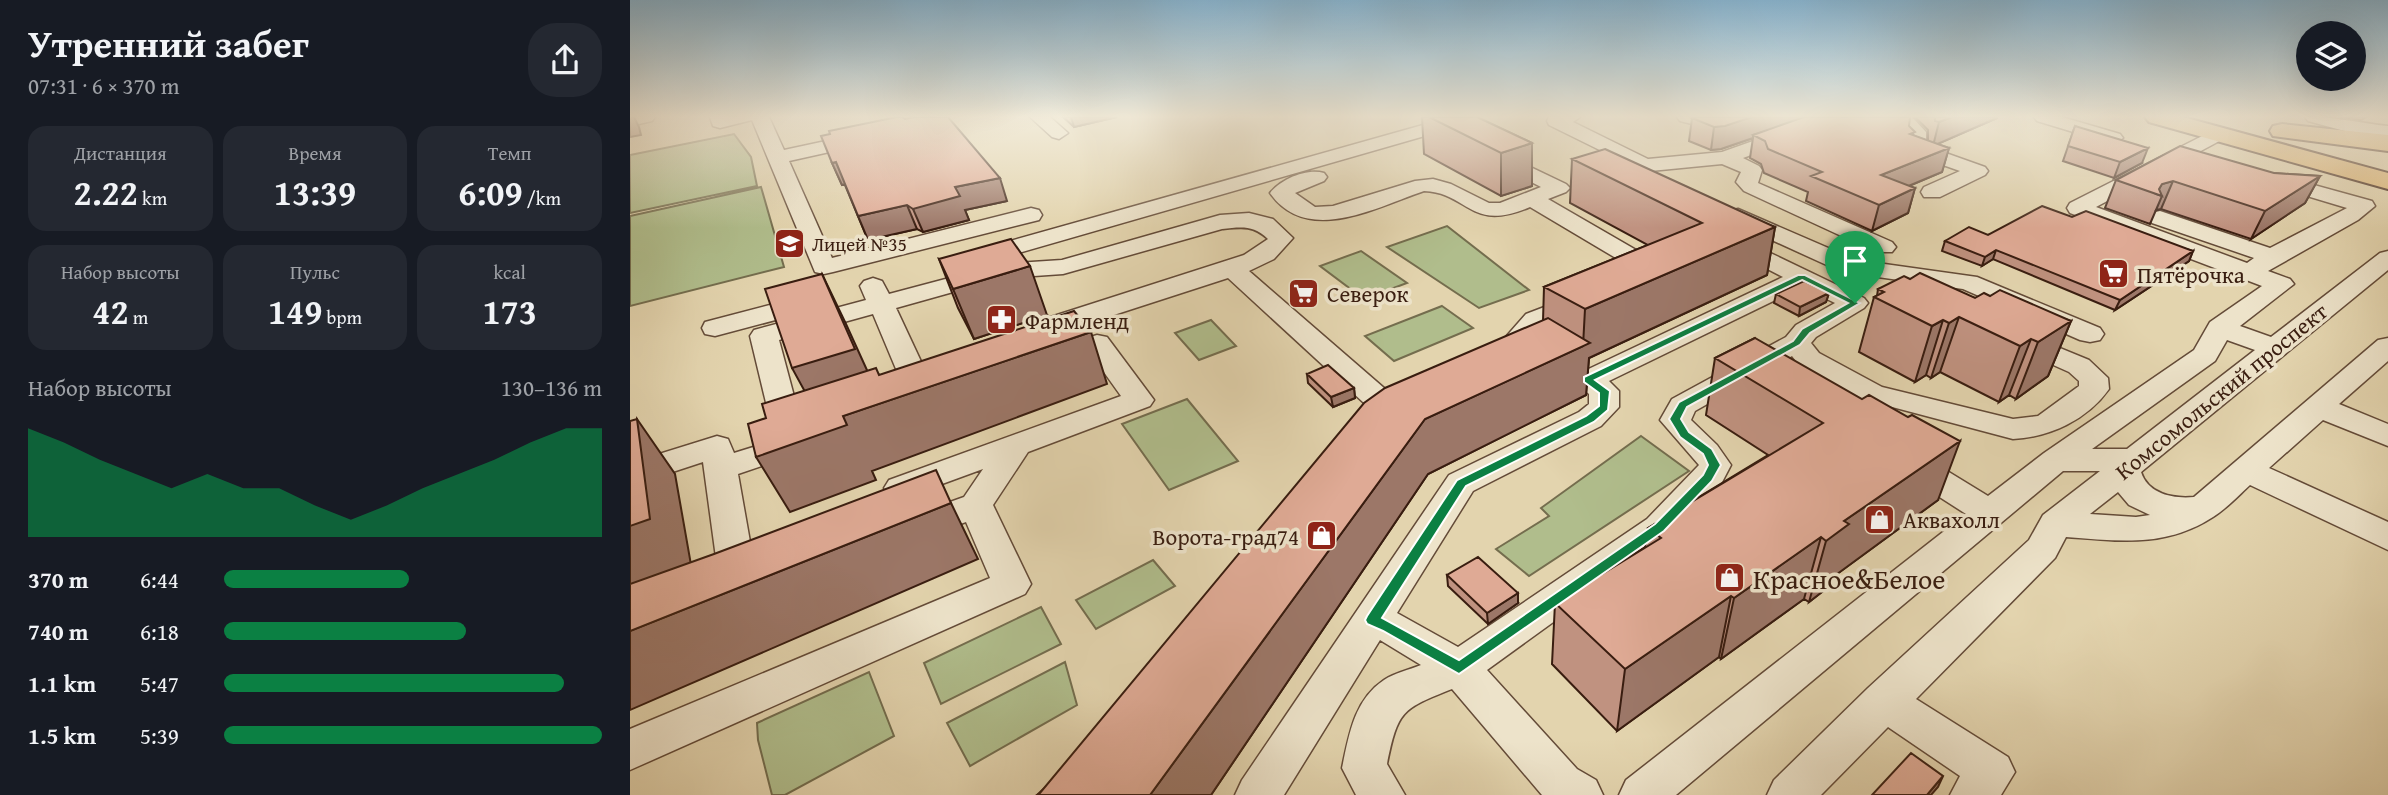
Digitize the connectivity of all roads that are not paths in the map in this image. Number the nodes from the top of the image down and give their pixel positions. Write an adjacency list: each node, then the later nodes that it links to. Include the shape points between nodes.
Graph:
1 (776, 154): 14 (street)
2 (796, 154): 14 (street)
3 (1347, 154): 36 (street)
4 (1394, 154): 24 (street, via 1293,184 1281,193 1310,214 1335,213 1422,185 1445,187 1487,209 1500,210)
5 (1484, 154): 24 (street)
6 (1625, 154): 18 (street)
7 (1669, 154): 16 (street)
8 (1736, 154): 15 (street)
9 (1930, 154): 23 (street, via 1978,171)
10 (2180, 154): 26 (street)
11 (2186, 154): 17 (street)
12 (2307, 154): 22 (main road)
13 (2343, 154): 19 (main road)
14 (778, 158): 27 (street, via 824,267)
15 (1725, 158): 16 (street); 29 (street, via 1752,170 1746,182 1751,187)
16 (1682, 160): 18 (street)
17 (2208, 160)
18 (1645, 164): 21 (street)
19 (2388, 165)
20 (2247, 172): 30 (street, via 2364,206 2344,221)
21 (1594, 176): 24 (street); 25 (street)
22 (2388, 181)
23 (1932, 192)
24 (1545, 193): 45 (street, via 1653,270 1535,320)
25 (1632, 194)
26 (2100, 197): 30 (street); 34 (street, via 2078,208)
27 (1031, 215)
28 (1803, 246): 32 (street); 32 (street, via 1715,219); 40 (street, via 1851,267 1968,282)
29 (1884, 247)
30 (2269, 255): 34 (street)
31 (2388, 258): 44 (street, Комсомольский проспект)
32 (1771, 260): 35 (street)
33 (1232, 269): 36 (street, via 1275,248 1281,238 1265,224 1220,222 1063,267 1002,271); 41 (street); 53 (street, via 1400,403)
34 (2250, 272): 39 (street, via 2281,284)
35 (1802, 277): 42 (street, via 1866,302 1806,331); 45 (street)
36 (877, 295): 38 (street); 50 (street, via 924,367); 52 (street, via 764,337)
37 (1992, 327): 42 (street, via 2079,366 2094,379 2094,389 2046,426 2013,429 1872,393 1809,359)
38 (715, 328)
39 (2220, 328): 44 (street); 58 (street, via 2205,355)
40 (2090, 334)
41 (1014, 338)
42 (1796, 343): 48 (street)
43 (2388, 346): 51 (street)
44 (2275, 348): 59 (street, Комсомольский проспект)
45 (1554, 359): 47 (street, via 1503,356); 71 (street, via 1604,391 1604,407 1590,419 1461,483)
46 (1035, 363): 56 (street, via 1097,343 1139,400)
47 (1480, 367)
48 (1746, 369): 49 (street); 72 (street, via 1683,405 1675,419 1684,435 1708,452 1715,465 1708,478 1659,528)
49 (1780, 387)
50 (924, 400)
51 (2319, 407): 55 (street); 61 (street)
52 (784, 415)
53 (1360, 426)
54 (822, 434): 60 (street)
55 (2388, 436)
56 (1017, 445): 63 (street); 64 (street)
57 (1884, 447): 66 (street)
58 (2055, 460): 59 (street); 66 (street)
59 (2129, 465): 65 (street, via 2125,480 2149,501 2178,510); 67 (street, Комсомольский проспект)
60 (721, 468): 62 (street, via 717,446); 70 (street, via 746,545 728,601)
61 (2246, 470): 65 (street); 68 (street)
62 (630, 475)
63 (875, 498)
64 (976, 505): 69 (street); 74 (street, via 1012,584)
65 (2203, 508): 67 (street, via 2172,524 2136,530)
66 (1990, 513): 78 (street)
67 (2055, 524): 73 (street, Комсомольский проспект, via 2042,549)
68 (2388, 537)
69 (889, 538)
70 (778, 582)
71 (1372, 620): 72 (street); 75 (street)
72 (1459, 668): 76 (street, via 1399,692 1375,718 1364,768); 77 (street, via 1561,784)
73 (1884, 701): 79 (street, Комсомольский проспект); 80 (street, via 1992,772)
74 (630, 750)
75 (1258, 795)
76 (1382, 795)
77 (1580, 795)
78 (1642, 795)
79 (1790, 795)
80 (1973, 795)

